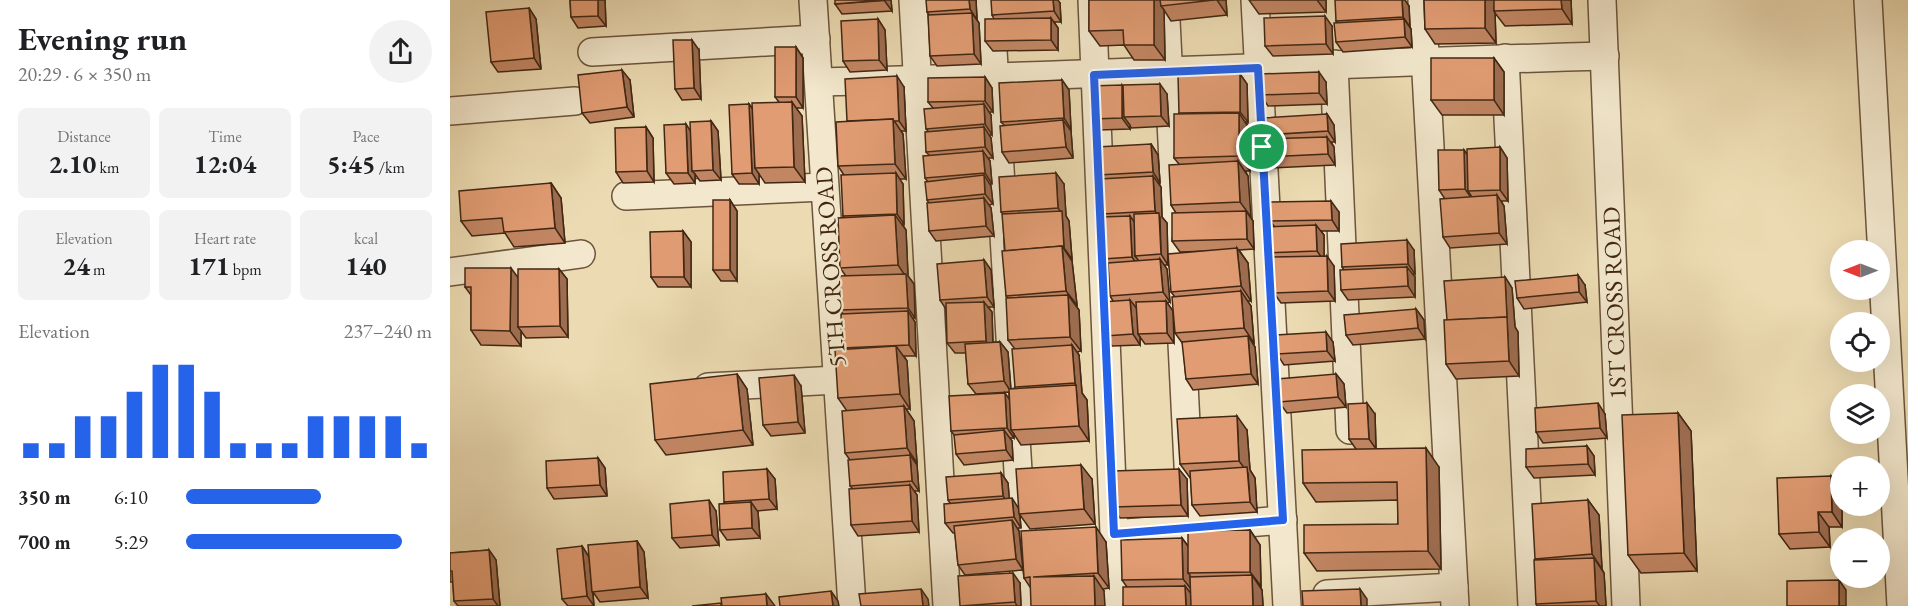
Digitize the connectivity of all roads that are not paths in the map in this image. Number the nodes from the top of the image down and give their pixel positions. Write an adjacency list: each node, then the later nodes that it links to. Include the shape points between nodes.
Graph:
1 (813, 0): 10 (street, 5TH CROSS ROAD)
2 (913, 0): 20 (street)
3 (990, 0): 19 (street)
4 (1092, 0): 18 (street)
5 (1165, 0): 17 (street)
6 (1255, 0): 16 (street)
7 (1422, 0): 14 (street)
8 (1602, 0): 12 (street, 1ST CROSS ROAD)
9 (1868, 0): 43 (street)
10 (816, 39): 11 (street); 21 (street, 5TH CROSS ROAD)
11 (592, 52)
12 (1605, 56): 13 (street); 42 (street, 1ST CROSS ROAD)
13 (1505, 58): 14 (street); 41 (street)
14 (1424, 60): 15 (street); 34 (street, via 1435,460)
15 (1334, 64): 16 (street); 30 (street)
16 (1258, 68): 17 (street); 31 (street, via 1291,462)
17 (1167, 72): 18 (street); 32 (street)
18 (1094, 75): 19 (street); 33 (street)
19 (994, 79): 20 (street); 38 (street)
20 (917, 80): 21 (street); 37 (street)
21 (819, 82): 24 (street, 5TH CROSS ROAD)
22 (575, 101): 23 (street)
23 (450, 111)
24 (824, 187): 25 (street); 28 (street, 5TH CROSS ROAD)
25 (626, 196)
26 (581, 254): 27 (street)
27 (450, 272)
28 (837, 380): 29 (street); 36 (street, 5TH CROSS ROAD)
29 (707, 387)
30 (1350, 430)
31 (1283, 520): 32 (street); 35 (street)
32 (1191, 527): 33 (street); 40 (street)
33 (1114, 534): 39 (street)
34 (1455, 596): 35 (street)
35 (1287, 601)
36 (852, 606)
37 (947, 606)
38 (1026, 606)
39 (1117, 606)
40 (1195, 606)
41 (1532, 606)
42 (1626, 606)
43 (1901, 606)

